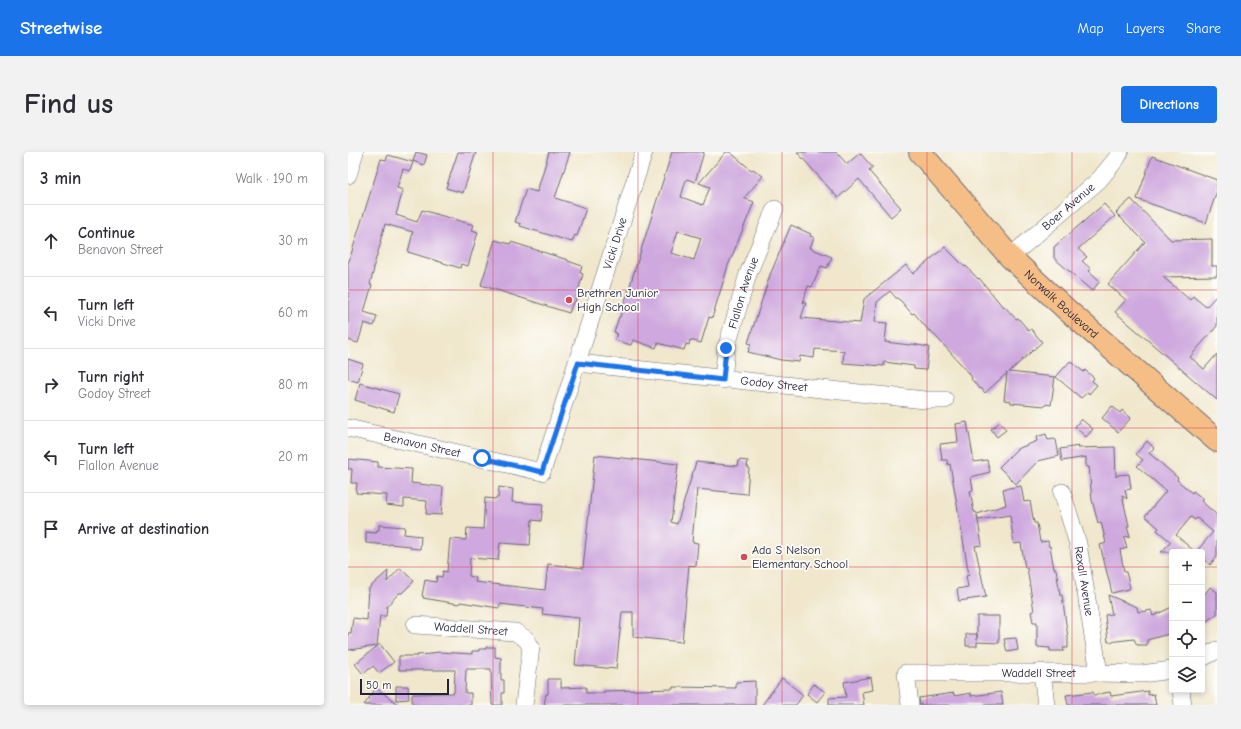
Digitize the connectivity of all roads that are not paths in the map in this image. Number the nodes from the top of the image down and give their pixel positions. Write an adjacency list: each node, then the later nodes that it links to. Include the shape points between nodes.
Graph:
1 (355, 152): 5 (street)
2 (644, 152): 8 (street, Vicki Drive)
3 (920, 152): 7 (main road, Norwalk Boulevard)
4 (1120, 152): 7 (street, Boer Avenue, via 1099,180)
5 (348, 175)
6 (775, 209): 9 (street, Flallon Avenue, via 748,274 726,348)
7 (1010, 257): 12 (main road, Norwalk Boulevard)
8 (578, 363): 9 (street, Godoy Street); 13 (street, Vicki Drive)
9 (723, 380): 10 (street, Godoy Street)
10 (945, 400)
11 (348, 428): 13 (street, Benavon Street)
12 (1217, 441)
13 (542, 472)
14 (1062, 492): 20 (street, Rexall Avenue, via 1078,544)
15 (415, 625): 22 (street, Waddell Street, via 515,632 526,639 531,647)
16 (1217, 650): 17 (street)
17 (1204, 657)
18 (1169, 670): 20 (street, Waddell Street, via 1141,674)
19 (1042, 672): 20 (street, Waddell Street); 23 (street, Waddell Street, via 906,673); 24 (street)
20 (1099, 672)
21 (1181, 693): 25 (street)
22 (524, 705)
23 (910, 705)
24 (1046, 705)
25 (1183, 705)

